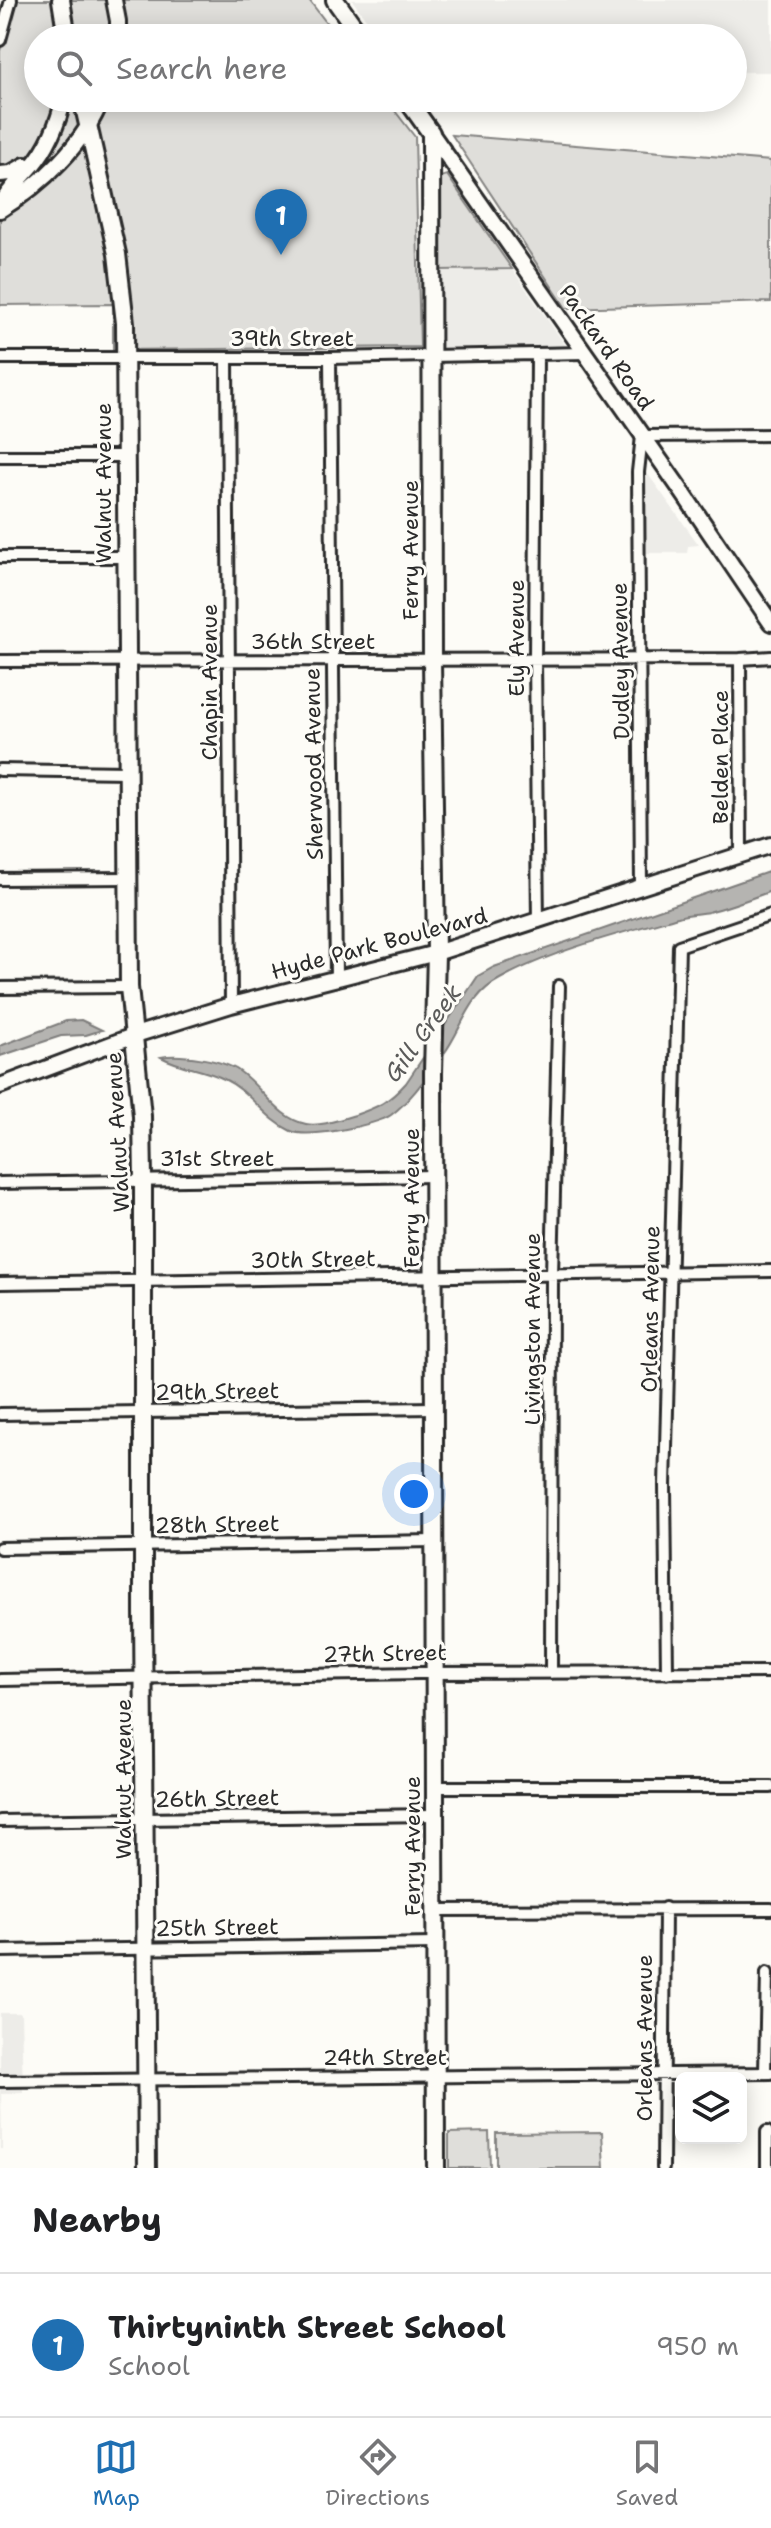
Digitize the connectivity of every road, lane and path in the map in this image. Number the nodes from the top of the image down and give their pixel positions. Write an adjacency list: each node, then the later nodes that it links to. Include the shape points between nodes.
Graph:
1 (11, 0): 8 (street)
2 (61, 0): 5 (main road)
3 (114, 0): 6 (main road)
4 (335, 0): 7 (main road)
5 (65, 24)
6 (118, 24)
7 (352, 24)
8 (0, 39)
9 (61, 112): 15 (main road)
10 (86, 112): 13 (main road, Walnut Avenue)
11 (95, 112): 13 (main road)
12 (416, 112): 14 (main road, Packard Road)
13 (89, 123): 17 (main road, via 78,142 27,194); 22 (main road, Walnut Avenue, via 121,282)
14 (431, 133): 18 (main road, Packard Road); 20 (main road, Ferry Avenue)
15 (46, 147): 16 (main road, via 19,170); 17 (main road, via 7,192)
16 (0, 174)
17 (0, 208)
18 (584, 353): 19 (street, 39th Street); 26 (main road, Packard Road)
19 (537, 355): 20 (street, 39th Street); 36 (street, Ely Avenue)
20 (431, 357): 24 (street, 39th Street); 35 (main road, Ferry Avenue)
21 (0, 358): 22 (street, 39th Street)
22 (125, 358): 23 (street, 39th Street); 28 (main road, Walnut Avenue)
23 (227, 358): 24 (street, 39th Street); 38 (street, Chapin Avenue)
24 (330, 358): 39 (street, Sherwood Avenue)
25 (771, 435): 26 (street)
26 (642, 436): 31 (main road, Packard Road); 33 (street, Dudley Avenue)
27 (0, 456): 28 (street)
28 (124, 456): 30 (main road, Walnut Avenue)
29 (0, 557): 30 (street)
30 (125, 557): 40 (main road, Walnut Avenue)
31 (771, 623)
32 (771, 657): 34 (street, 36th Street)
33 (640, 658): 34 (street, 36th Street); 36 (street, 36th Street); 47 (street, Dudley Avenue)
34 (740, 659): 44 (street, Belden Place)
35 (432, 660): 36 (street, 36th Street); 39 (street, 36th Street); 50 (main road, Ferry Avenue)
36 (535, 660): 49 (street, Ely Avenue)
37 (0, 661): 40 (street, 36th Street)
38 (229, 661): 39 (street, 36th Street); 40 (street, 36th Street); 55 (street, Chapin Avenue)
39 (332, 661): 51 (street, Sherwood Avenue)
40 (125, 662): 42 (main road, Walnut Avenue)
41 (0, 770): 42 (street)
42 (126, 772): 45 (main road, Walnut Avenue)
43 (771, 845): 44 (main road, Hyde Park Boulevard)
44 (741, 855): 47 (main road, Hyde Park Boulevard)
45 (127, 878): 46 (street); 53 (main road, Walnut Avenue)
46 (0, 879)
47 (641, 887): 49 (main road, Hyde Park Boulevard)
48 (771, 915): 62 (street, Orleans Avenue, via 679,946)
49 (538, 922): 50 (main road, Hyde Park Boulevard)
50 (436, 953): 51 (main road, Hyde Park Boulevard); 58 (main road, Ferry Avenue)
51 (336, 978): 55 (main road, Hyde Park Boulevard)
52 (559, 986): 63 (street, Livingston Avenue)
53 (129, 987): 54 (street); 56 (main road, Walnut Avenue)
54 (0, 988)
55 (231, 1005): 56 (main road, Hyde Park Boulevard)
56 (135, 1035): 57 (main road, Hyde Park Boulevard); 59 (main road, Walnut Avenue)
57 (0, 1086)
58 (434, 1176): 59 (street, 31st Street); 64 (main road, Ferry Avenue)
59 (143, 1179): 60 (street, 31st Street); 65 (main road, Walnut Avenue)
60 (0, 1183)
61 (771, 1271): 62 (street, 30th Street)
62 (670, 1273): 63 (street, 30th Street); 76 (street, Orleans Avenue)
63 (552, 1275): 64 (street, 30th Street); 75 (street, Livingston Avenue)
64 (433, 1277): 65 (street, 30th Street); 67 (main road, Ferry Avenue)
65 (144, 1282): 66 (street, 30th Street); 68 (main road, Walnut Avenue)
66 (0, 1283)
67 (434, 1408): 68 (street, 29th Street); 70 (main road, Ferry Avenue)
68 (144, 1412): 69 (street, 29th Street); 71 (main road, Walnut Avenue)
69 (0, 1414)
70 (435, 1541): 71 (street, 28th Street); 74 (main road, Ferry Avenue)
71 (143, 1545): 72 (street, 28th Street); 77 (main road, Walnut Avenue)
72 (0, 1548)
73 (771, 1672): 76 (street, 27th Street)
74 (434, 1673): 75 (street, 27th Street); 77 (street, 27th Street); 79 (main road, Ferry Avenue)
75 (551, 1673): 76 (street, 27th Street)
76 (667, 1673)
77 (144, 1678): 78 (street, 27th Street); 82 (main road, Walnut Avenue)
78 (0, 1680)
79 (434, 1787): 80 (street); 81 (main road, Ferry Avenue)
80 (771, 1787)
81 (434, 1815): 82 (street, 26th Street); 86 (main road, Ferry Avenue)
82 (145, 1818): 83 (street, 26th Street); 88 (main road, Walnut Avenue)
83 (0, 1821)
84 (665, 1908): 85 (street); 86 (street); 91 (street, Orleans Avenue)
85 (771, 1909)
86 (434, 1910): 87 (main road, Ferry Avenue)
87 (434, 1944): 88 (street, 25th Street); 93 (main road, Ferry Avenue)
88 (145, 1947): 89 (street, 25th Street); 94 (main road, Walnut Avenue)
89 (0, 1951)
90 (767, 1973): 92 (street)
91 (662, 2073): 92 (street, 24th Street); 93 (street, 24th Street); 99 (street, Orleans Avenue)
92 (768, 2073)
93 (436, 2077): 94 (street, 24th Street); 98 (main road, Ferry Avenue)
94 (146, 2078): 95 (street, 24th Street); 97 (main road, Walnut Avenue)
95 (0, 2081)
96 (767, 2132): 100 (street)
97 (147, 2168)
98 (436, 2168)
99 (663, 2168)
100 (767, 2168)

